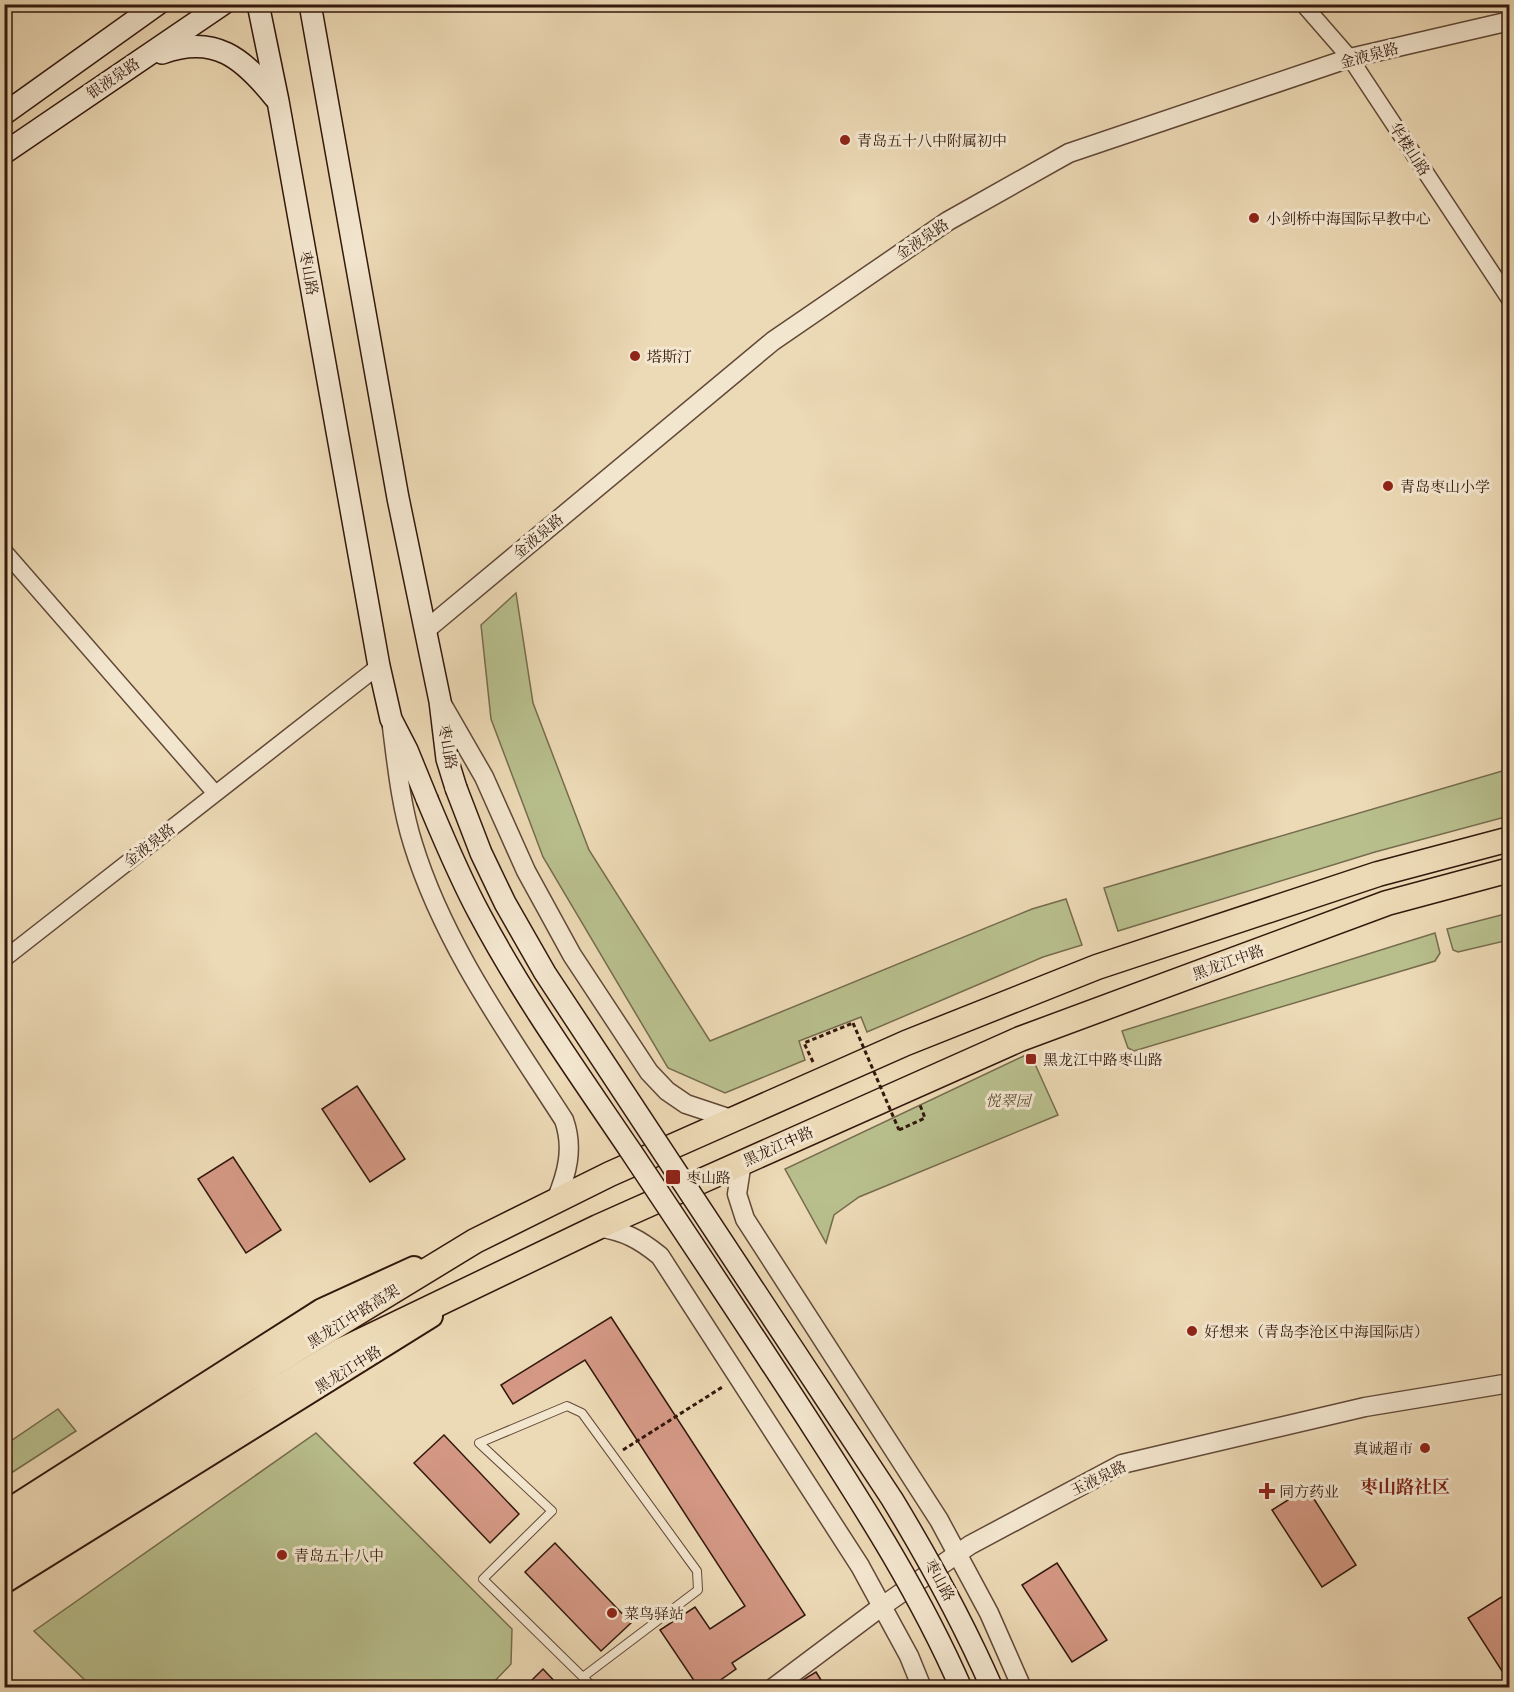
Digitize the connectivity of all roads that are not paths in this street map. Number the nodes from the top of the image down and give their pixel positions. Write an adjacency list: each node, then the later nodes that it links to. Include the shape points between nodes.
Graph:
1 (158, 4): 10 (main road)
2 (223, 4): 8 (main road, 银液泉路)
3 (258, 4): 9 (main road, 枣山路)
4 (310, 4): 14 (main road, 枣山路, via 398,498)
5 (1303, 4): 7 (street, 华楼山路)
6 (1509, 21): 7 (street, 金液泉路)
7 (1350, 58): 12 (street, 华楼山路); 14 (street, 金液泉路, via 1069,153 948,221 773,341)
8 (139, 61): 9 (main road, via 177,47 193,45 220,50 256,74); 11 (main road, 银液泉路)
9 (278, 101): 15 (main road, 枣山路)
10 (4, 114)
11 (4, 153)
12 (1509, 300)
13 (4, 551): 18 (street)
14 (427, 629): 16 (main road, 枣山路)
15 (379, 666): 17 (main road, 枣山路); 18 (street, 金液泉路)
16 (440, 700): 22 (street, 枣山路, via 484,777 526,871 572,955 649,1072 686,1104); 41 (main road, 枣山路, bridge, via 447,759 456,788 505,903 546,974 892,1499 936,1572)
17 (391, 719): 24 (street, 枣山路, via 402,802 430,893 475,982 564,1120 569,1160); 40 (main road, 枣山路, bridge, via 478,913 521,986 868,1512 941,1641)
18 (215, 793): 21 (street, 金液泉路)
19 (1509, 839): 22 (highway, via 1378,874 1097,967 906,1043)
20 (1509, 870): 23 (highway, 黑龙江中路, via 1387,903 1020,1039)
21 (4, 959)
22 (731, 1119): 24 (highway)
23 (742, 1162): 25 (highway, 黑龙江中路); 32 (street, 枣山路, via 737,1194 745,1219)
24 (556, 1200): 26 (highway)
25 (598, 1227): 27 (highway, 黑龙江中路); 35 (street, via 624,1232 660,1256 860,1566)
26 (475, 1241): 29 (highway, 黑龙江中路高架); 30 (main road, via 321,1310)
27 (492, 1276): 29 (highway, 黑龙江中路高架); 34 (main road, 黑龙江中路)
28 (1509, 1383): 32 (street, 玉液泉路, via 1365,1407 1122,1464)
29 (236, 1400): 31 (highway, via 106,1466); 33 (highway)
30 (4, 1513)
31 (4, 1534)
32 (958, 1554): 35 (street, 玉液泉路); 42 (street, 枣山路)
33 (4, 1561)
34 (4, 1582)
35 (881, 1607): 38 (street, 玉液泉路); 39 (street, via 909,1656)
36 (583, 1677): 36 (lane, via 483,1579 552,1511 479,1443 567,1406 582,1413 697,1571 698,1590); 37 (lane)
37 (594, 1688)
38 (773, 1688)
39 (921, 1688)
40 (961, 1688)
41 (992, 1688)
42 (1022, 1688)

